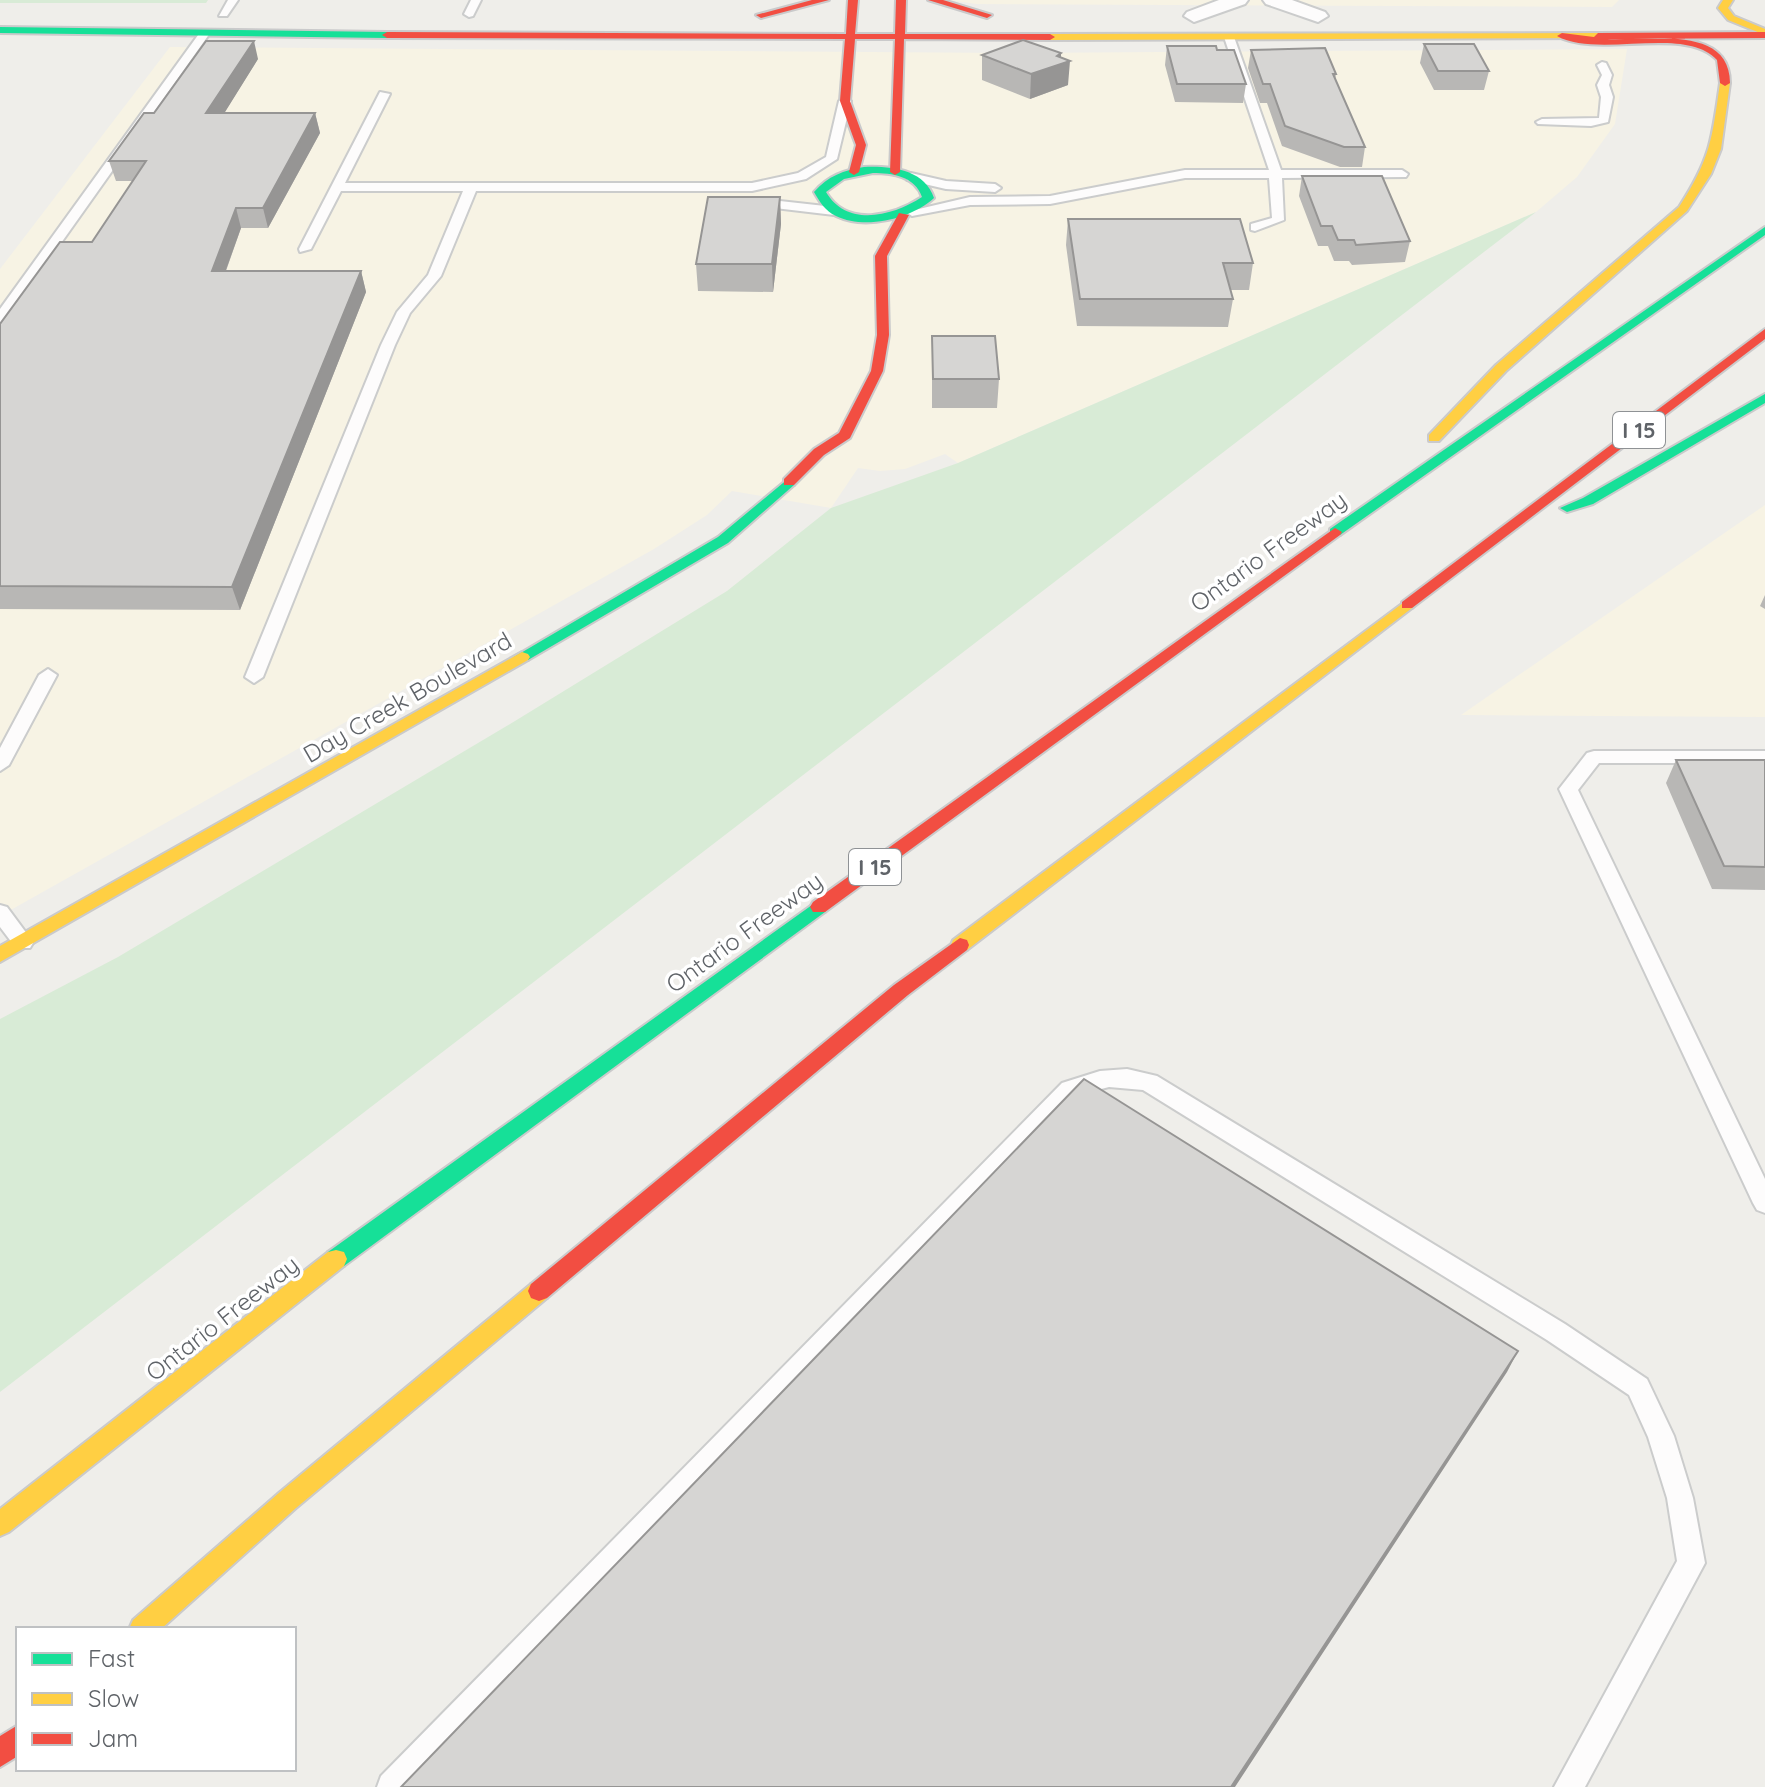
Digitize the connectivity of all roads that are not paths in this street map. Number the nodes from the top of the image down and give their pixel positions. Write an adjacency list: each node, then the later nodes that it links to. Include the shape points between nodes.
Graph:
1 (824, 0): 4 (main road, via 753,15)
2 (1273, 0): 14 (street)
3 (228, 7): 9 (main road); 11 (main road); 17 (main road, via 206,22 29,23)
4 (853, 8): 6 (main road); 21 (main road)
5 (466, 9): 10 (main road)
6 (915, 9): 12 (main road); 22 (main road)
7 (1730, 9): 15 (main road); 16 (main road); 19 (main road)
8 (1245, 11): 13 (street); 14 (main road)
9 (254, 14)
10 (495, 14)
11 (0, 15)
12 (994, 15)
13 (1186, 16)
14 (1326, 16)
15 (1489, 17)
16 (1765, 18)
17 (0, 28): 18 (main road)
18 (205, 33): 21 (main road); 45 (lane)
19 (1765, 34): 20 (main road)
20 (1562, 36): 23 (main road); 50 (main road, via 1672,43 1718,56 1724,63 1723,119 1713,160 1699,188 1672,220 1501,368)
21 (852, 37): 22 (main road); 26 (main road)
22 (899, 37): 23 (main road); 31 (main road)
23 (1229, 37): 28 (lane)
24 (1602, 65): 27 (lane, via 1607,75 1604,120)
25 (384, 94): 33 (lane)
26 (845, 101): 30 (main road, via 861,145); 34 (lane, via 831,159 802,176)
27 (1542, 122)
28 (1274, 167): 29 (lane); 31 (lane, via 1178,163 1017,188 970,188); 40 (lane, via 1185,174 1050,200 970,201); 41 (lane, via 1281,212 1278,220)
29 (1399, 168)
30 (854, 172): 31 (main road); 32 (main road)
31 (903, 174): 40 (main road, Day Creek Boulevard, via 928,190 928,198)
32 (824, 185): 34 (lane); 39 (main road, via 820,198)
33 (336, 187): 35 (lane); 36 (lane)
34 (752, 187): 35 (lane)
35 (468, 194): 36 (lane); 37 (lane); 53 (lane, via 434,276 404,312 388,345)
36 (330, 200): 44 (lane)
37 (722, 201)
38 (737, 201): 39 (lane)
39 (838, 212): 40 (main road, via 872,218); 43 (main road)
40 (908, 213): 49 (main road, Day Creek Boulevard, via 881,256 883,335 877,371 845,435)
41 (1255, 227)
42 (1765, 230): 50 (main road, Ontario Freeway / I 15)
43 (855, 238)
44 (305, 249)
45 (0, 319)
46 (1765, 333): 51 (main road, I 15)
47 (1765, 398): 51 (main road, via 1588,501)
48 (820, 431): 49 (main road)
49 (819, 452): 57 (main road, Day Creek Boulevard, via 723,540)
50 (1370, 506): 60 (main road, Ontario Freeway / I 15, via 322,1269)
51 (1512, 527): 61 (main road, I 15, via 901,990 288,1500)
52 (48, 675): 55 (lane)
53 (254, 677)
54 (1765, 757): 59 (lane, via 1594,757 1568,789)
55 (0, 765)
56 (0, 912): 57 (lane)
57 (23, 943): 58 (main road, Day Creek Boulevard)
58 (0, 955)
59 (1765, 1203)
60 (0, 1524)
61 (144, 1627)
62 (16, 1740): 63 (main road)
63 (0, 1754)
64 (392, 1787): 65 (lane, via 1070,1089 1119,1075 1149,1082 1638,1387 1661,1436 1691,1563)
65 (1569, 1787)

